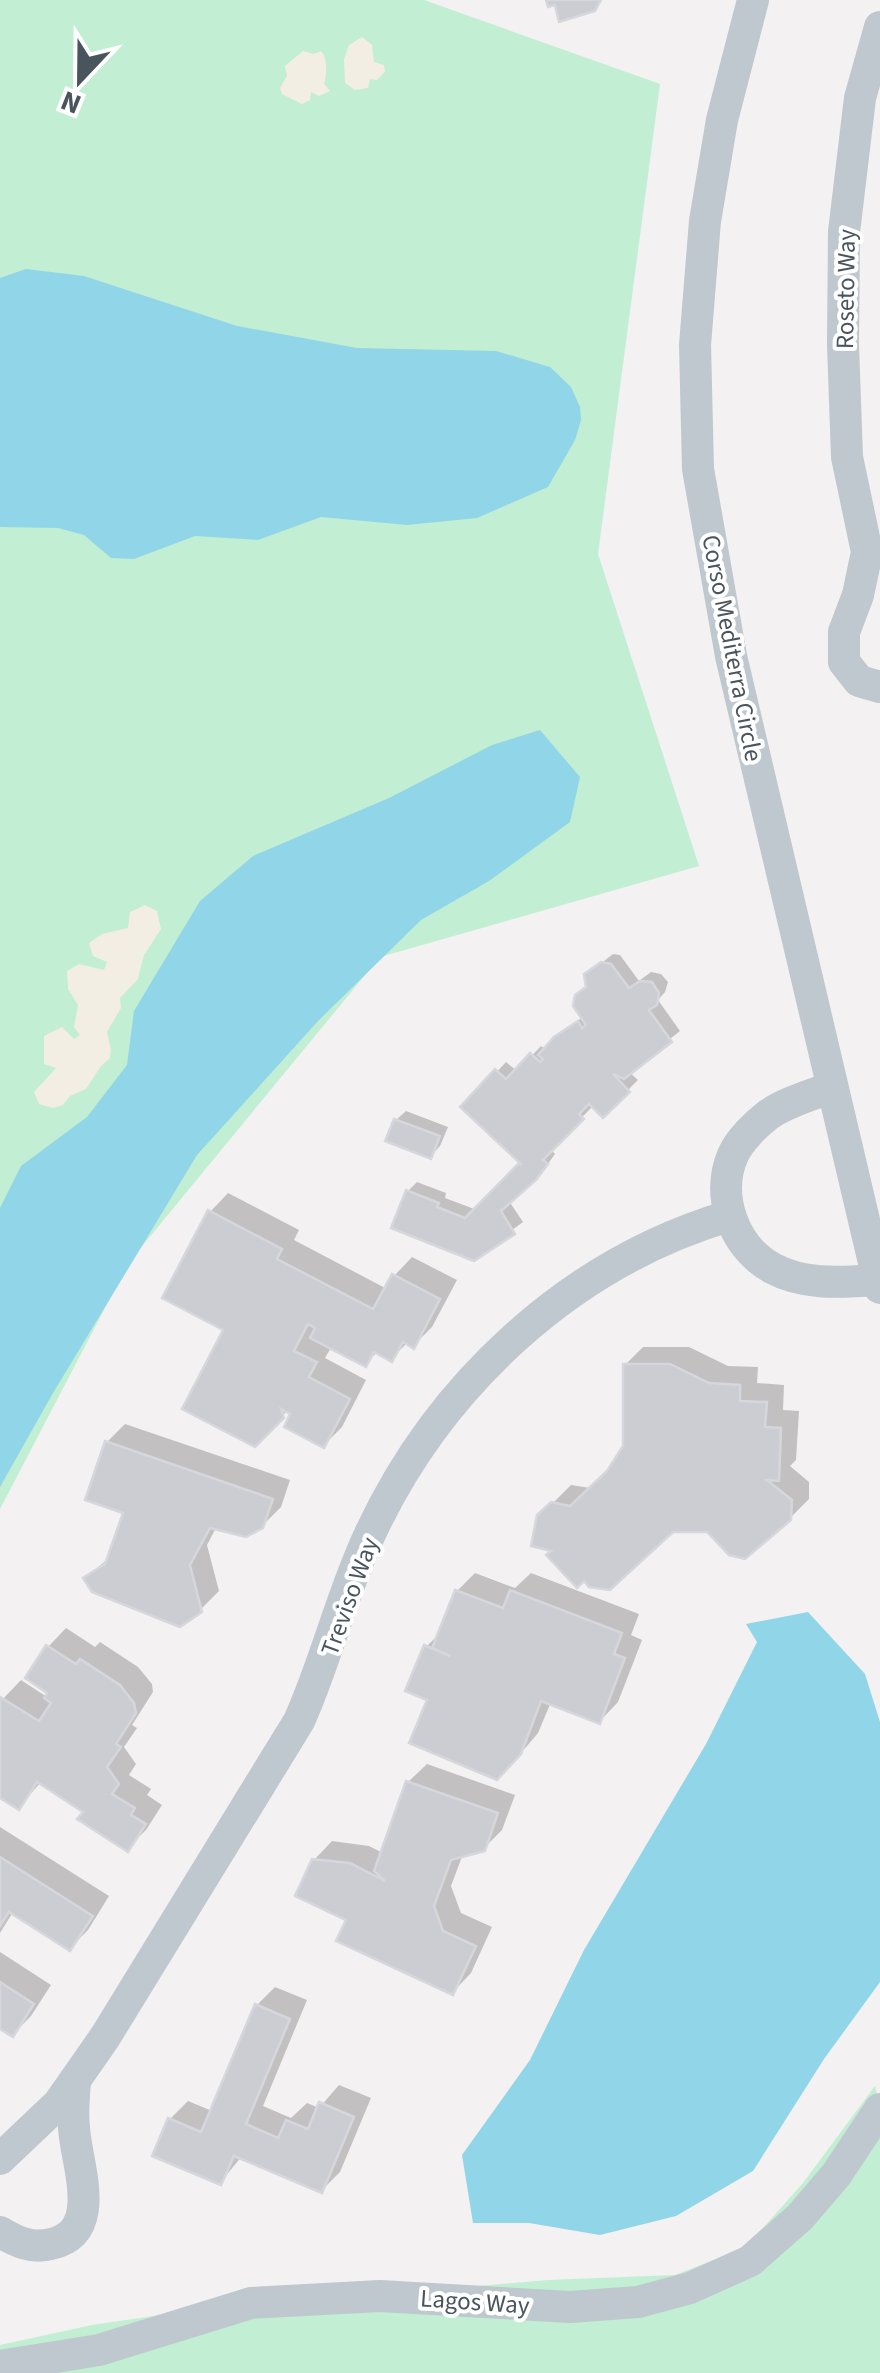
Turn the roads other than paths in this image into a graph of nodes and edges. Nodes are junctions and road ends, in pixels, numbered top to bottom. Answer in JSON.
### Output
{"nodes":[{"id":1,"x":754,"y":0,"type":"edge"},
{"id":2,"x":880,"y":27,"type":"edge"},
{"id":3,"x":874,"y":558,"type":"edge"},
{"id":4,"x":880,"y":687,"type":"edge"},
{"id":5,"x":832,"y":1087,"type":"junction"},
{"id":6,"x":729,"y":1216,"type":"junction"},
{"id":7,"x":879,"y":1284,"type":"edge"},
{"id":8,"x":74,"y":2081,"type":"junction"},
{"id":9,"x":880,"y":2109,"type":"edge"},
{"id":10,"x":0,"y":2159,"type":"edge"},
{"id":11,"x":0,"y":2232,"type":"edge"},
{"id":12,"x":0,"y":2366,"type":"edge"}],
"edges":[{"from":1,"to":5,"type":"street","name":"Corso Mediterra Circle"},
{"from":2,"to":3,"type":"street","name":"Roseto Way"},
{"from":3,"to":4,"type":"street","name":"Roseto Way"},
{"from":5,"to":6,"type":"street"},
{"from":5,"to":7,"type":"street","name":"Corso Mediterra Circle"},
{"from":6,"to":7,"type":"street"},
{"from":6,"to":8,"type":"street","name":"Treviso Way"},
{"from":8,"to":10,"type":"street","name":"Treviso Way"},
{"from":8,"to":11,"type":"street"},
{"from":9,"to":12,"type":"street","name":"Lagos Way"}]}
